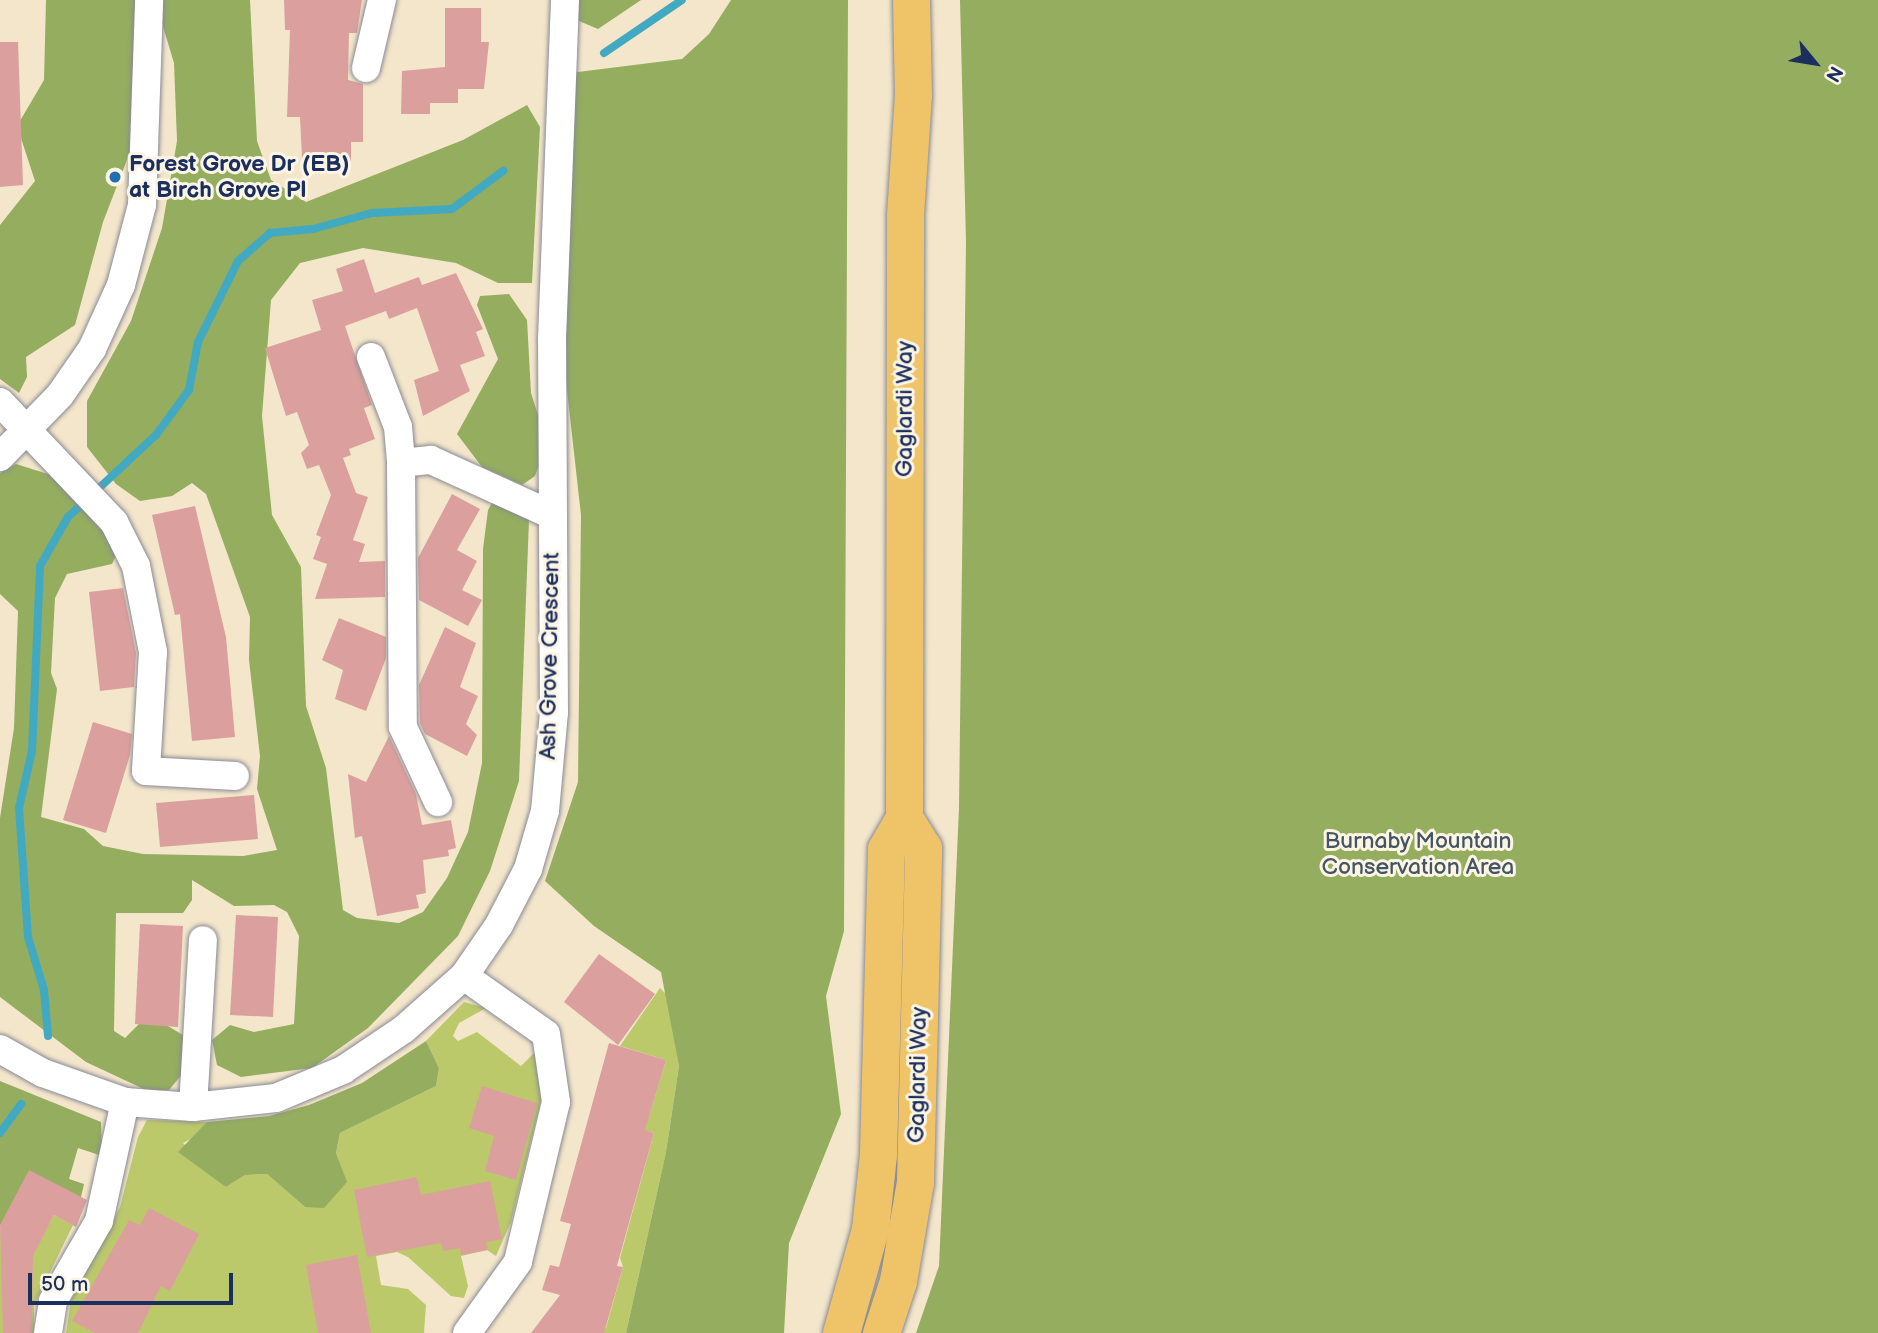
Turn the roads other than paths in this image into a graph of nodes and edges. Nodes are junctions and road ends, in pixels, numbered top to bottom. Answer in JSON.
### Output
{"nodes":[{"id":1,"x":149,"y":0,"type":"edge"},
{"id":2,"x":382,"y":0,"type":"edge"},
{"id":3,"x":565,"y":0,"type":"edge"},
{"id":4,"x":911,"y":0,"type":"edge"},
{"id":5,"x":366,"y":68,"type":"dead end"},
{"id":6,"x":371,"y":357,"type":"dead end"},
{"id":7,"x":0,"y":402,"type":"edge"},
{"id":8,"x":28,"y":432,"type":"junction"},
{"id":9,"x":0,"y":457,"type":"edge"},
{"id":10,"x":401,"y":463,"type":"junction"},
{"id":11,"x":552,"y":515,"type":"junction"},
{"id":12,"x":235,"y":776,"type":"dead end"},
{"id":13,"x":438,"y":802,"type":"dead end"},
{"id":14,"x":904,"y":818,"type":"junction"},
{"id":15,"x":203,"y":940,"type":"dead end"},
{"id":16,"x":464,"y":976,"type":"junction"},
{"id":17,"x":0,"y":1049,"type":"edge"},
{"id":18,"x":125,"y":1102,"type":"junction"},
{"id":19,"x":193,"y":1107,"type":"junction"},
{"id":20,"x":48,"y":1333,"type":"edge"},
{"id":21,"x":467,"y":1333,"type":"edge"},
{"id":22,"x":841,"y":1333,"type":"edge"},
{"id":23,"x":881,"y":1333,"type":"edge"}],
"edges":[{"from":1,"to":8,"type":"street"},
{"from":2,"to":5,"type":"street"},
{"from":3,"to":11,"type":"street","name":"Ash Grove Crescent"},
{"from":4,"to":14,"type":"main road","name":"Gaglardi Way"},
{"from":6,"to":10,"type":"street"},
{"from":7,"to":8,"type":"street"},
{"from":8,"to":9,"type":"street"},
{"from":8,"to":12,"type":"street"},
{"from":10,"to":11,"type":"street"},
{"from":10,"to":13,"type":"street"},
{"from":11,"to":16,"type":"street","name":"Ash Grove Crescent"},
{"from":14,"to":22,"type":"main road","name":"Gaglardi Way"},
{"from":14,"to":23,"type":"main road","name":"Gaglardi Way"},
{"from":15,"to":19,"type":"street"},
{"from":16,"to":19,"type":"street","name":"Ash Grove Crescent"},
{"from":16,"to":21,"type":"street"},
{"from":17,"to":18,"type":"street","name":"Ash Grove Crescent"},
{"from":18,"to":19,"type":"street","name":"Ash Grove Crescent"},
{"from":18,"to":20,"type":"street"}]}
